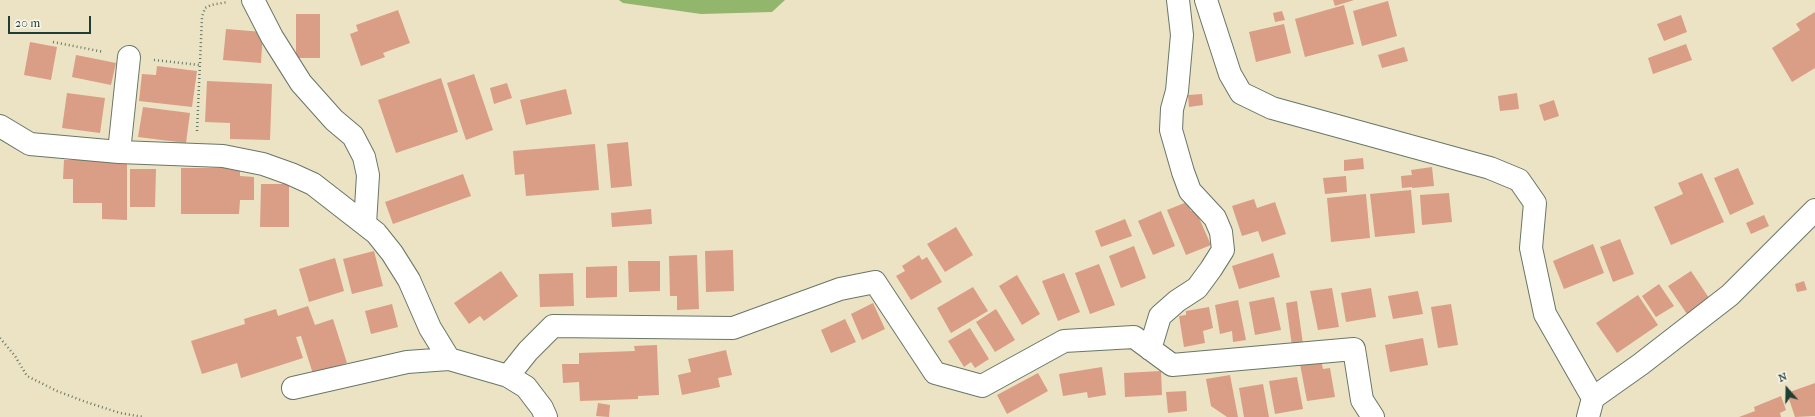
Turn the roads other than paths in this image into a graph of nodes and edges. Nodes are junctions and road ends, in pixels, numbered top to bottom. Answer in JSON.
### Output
{"nodes":[{"id":1,"x":253,"y":0,"type":"edge"},
{"id":2,"x":1178,"y":0,"type":"edge"},
{"id":3,"x":1206,"y":0,"type":"edge"},
{"id":4,"x":129,"y":57,"type":"dead end"},
{"id":5,"x":0,"y":126,"type":"edge"},
{"id":6,"x":119,"y":152,"type":"junction"},
{"id":7,"x":1815,"y":210,"type":"edge"},
{"id":8,"x":365,"y":224,"type":"junction"},
{"id":9,"x":1150,"y":349,"type":"junction"},
{"id":10,"x":449,"y":359,"type":"junction"},
{"id":11,"x":508,"y":376,"type":"junction"},
{"id":12,"x":293,"y":388,"type":"dead end"},
{"id":13,"x":1590,"y":408,"type":"edge"},
{"id":14,"x":546,"y":417,"type":"edge"},
{"id":15,"x":1372,"y":417,"type":"edge"}],
"edges":[{"from":1,"to":8,"type":"street"},
{"from":2,"to":9,"type":"street"},
{"from":3,"to":13,"type":"street"},
{"from":4,"to":6,"type":"street"},
{"from":5,"to":6,"type":"street"},
{"from":6,"to":8,"type":"street"},
{"from":7,"to":13,"type":"street"},
{"from":8,"to":10,"type":"street"},
{"from":9,"to":11,"type":"street"},
{"from":9,"to":15,"type":"street"},
{"from":10,"to":11,"type":"street"},
{"from":10,"to":12,"type":"street"},
{"from":11,"to":14,"type":"street"}]}
